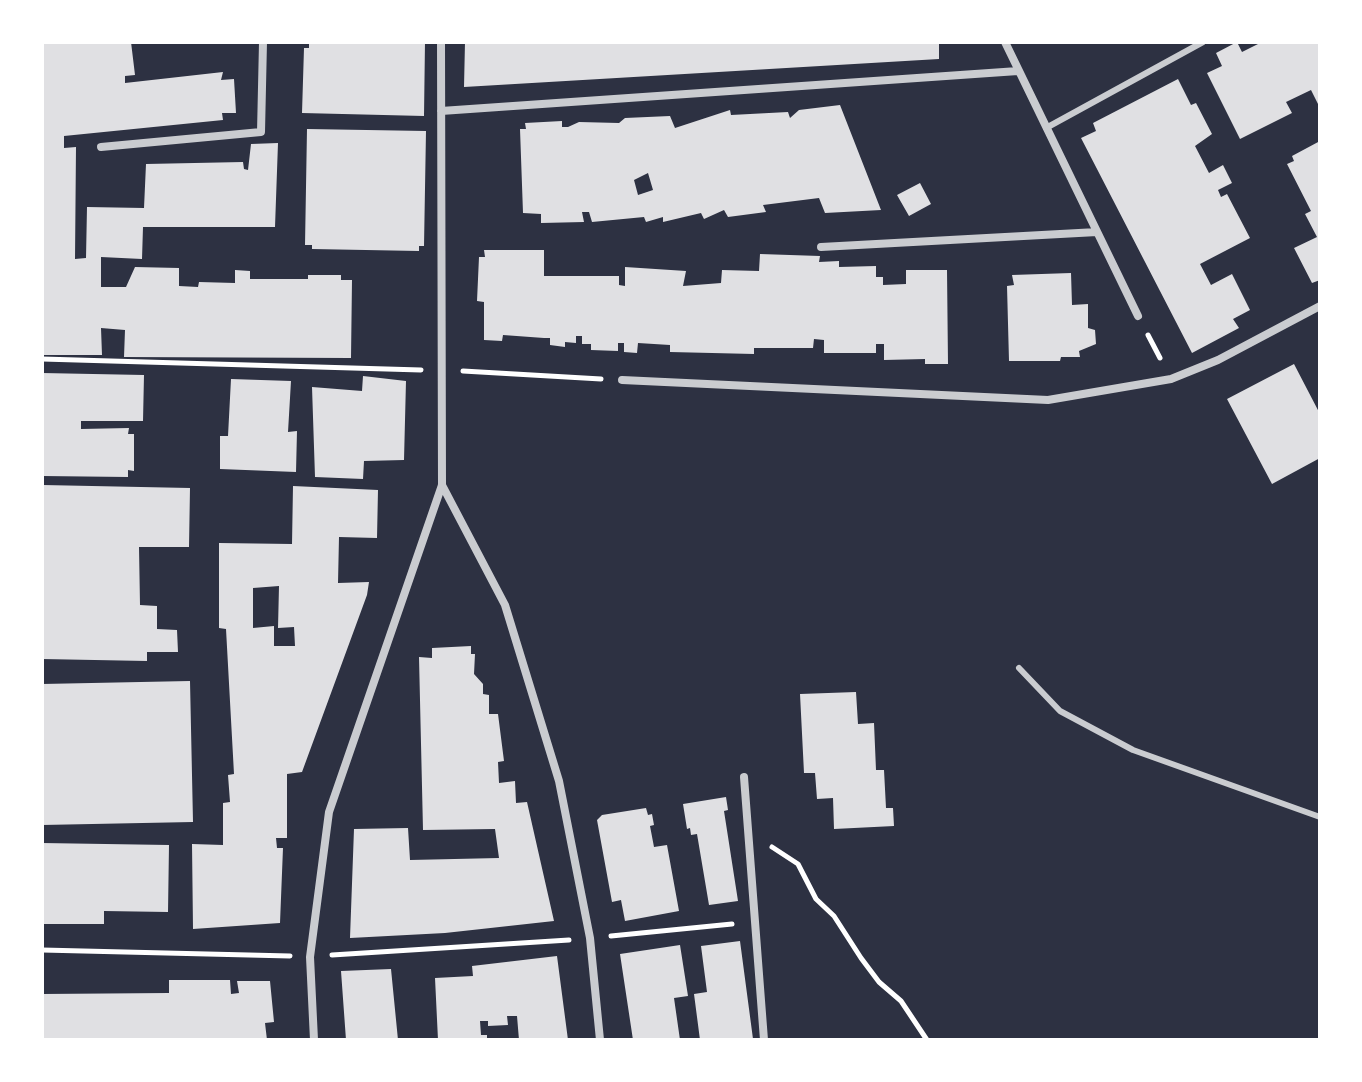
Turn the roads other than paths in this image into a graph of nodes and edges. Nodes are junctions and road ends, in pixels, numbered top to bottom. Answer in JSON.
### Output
{"nodes":[{"id":1,"x":263,"y":42,"type":"edge"},
{"id":2,"x":441,"y":42,"type":"edge"},
{"id":3,"x":1005,"y":42,"type":"edge"},
{"id":4,"x":1203,"y":42,"type":"edge"},
{"id":5,"x":1018,"y":71,"type":"junction"},
{"id":6,"x":441,"y":111,"type":"junction"},
{"id":7,"x":1046,"y":128,"type":"junction"},
{"id":8,"x":101,"y":147,"type":"dead end"},
{"id":9,"x":1097,"y":232,"type":"junction"},
{"id":10,"x":821,"y":247,"type":"dead end"},
{"id":11,"x":1320,"y":306,"type":"edge"},
{"id":12,"x":1138,"y":316,"type":"road end"},
{"id":13,"x":622,"y":380,"type":"road end"},
{"id":14,"x":442,"y":485,"type":"junction"},
{"id":15,"x":1019,"y":668,"type":"dead end"},
{"id":16,"x":744,"y":777,"type":"dead end"},
{"id":17,"x":1320,"y":817,"type":"edge"},
{"id":18,"x":314,"y":1040,"type":"edge"},
{"id":19,"x":600,"y":1040,"type":"edge"},
{"id":20,"x":764,"y":1040,"type":"edge"}],
"edges":[{"from":1,"to":8,"type":"street"},
{"from":2,"to":6,"type":"street"},
{"from":3,"to":5,"type":"street"},
{"from":4,"to":7,"type":"lane"},
{"from":5,"to":6,"type":"street"},
{"from":5,"to":7,"type":"street"},
{"from":6,"to":14,"type":"street"},
{"from":7,"to":9,"type":"street"},
{"from":9,"to":10,"type":"street"},
{"from":9,"to":12,"type":"street"},
{"from":11,"to":13,"type":"street"},
{"from":14,"to":18,"type":"street"},
{"from":14,"to":19,"type":"street"},
{"from":15,"to":17,"type":"lane"},
{"from":16,"to":20,"type":"street"}]}
